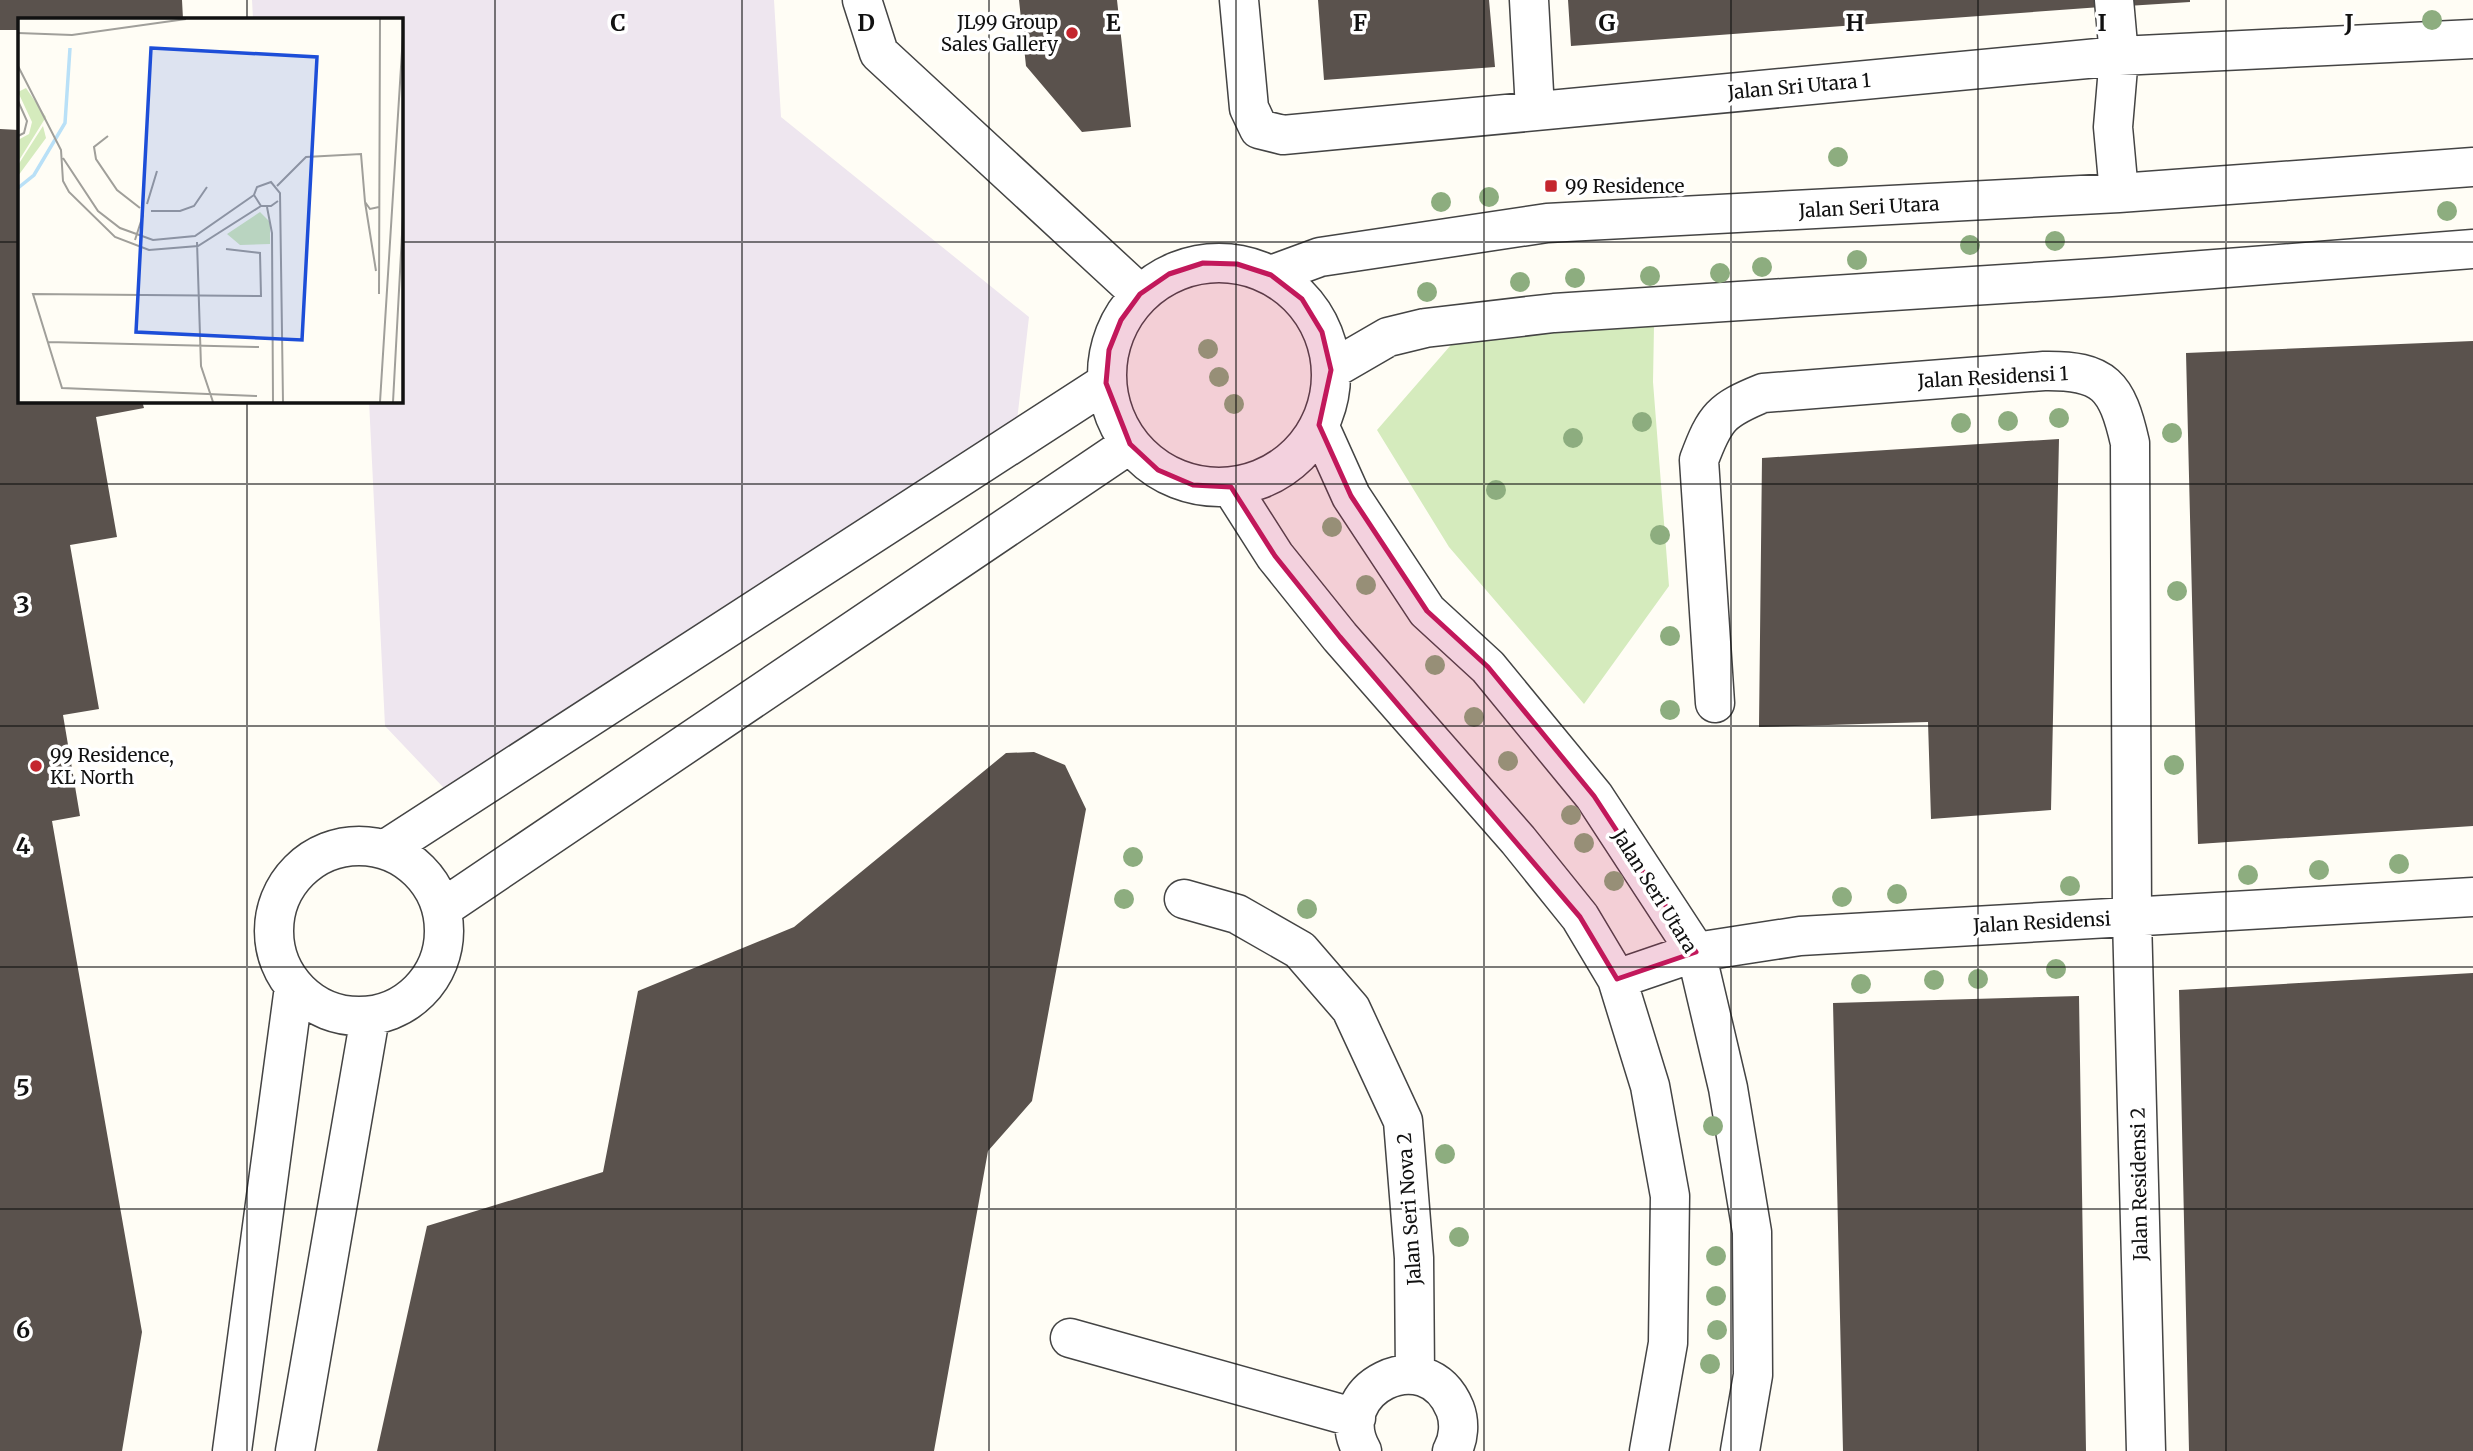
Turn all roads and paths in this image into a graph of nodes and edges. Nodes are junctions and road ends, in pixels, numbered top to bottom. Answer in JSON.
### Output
{"nodes":[{"id":1,"x":862,"y":0,"type":"edge"},
{"id":2,"x":1239,"y":0,"type":"edge"},
{"id":3,"x":1529,"y":0,"type":"edge"},
{"id":4,"x":2114,"y":0,"type":"edge"},
{"id":5,"x":2473,"y":39,"type":"edge"},
{"id":6,"x":2119,"y":56,"type":"junction"},
{"id":7,"x":1535,"y":110,"type":"junction"},
{"id":8,"x":2473,"y":167,"type":"edge"},
{"id":9,"x":2119,"y":193,"type":"junction"},
{"id":10,"x":2473,"y":249,"type":"edge"},
{"id":11,"x":1271,"y":275,"type":"junction"},
{"id":12,"x":1140,"y":294,"type":"junction"},
{"id":13,"x":1331,"y":370,"type":"junction"},
{"id":14,"x":1106,"y":383,"type":"junction"},
{"id":15,"x":1320,"y":425,"type":"junction"},
{"id":16,"x":1130,"y":444,"type":"junction"},
{"id":17,"x":1231,"y":487,"type":"junction"},
{"id":18,"x":1715,"y":703,"type":"dead end"},
{"id":19,"x":386,"y":849,"type":"junction"},
{"id":20,"x":2473,"y":897,"type":"edge"},
{"id":21,"x":1184,"y":899,"type":"dead end"},
{"id":22,"x":443,"y":908,"type":"junction"},
{"id":23,"x":2133,"y":918,"type":"junction"},
{"id":24,"x":1696,"y":952,"type":"junction"},
{"id":25,"x":1617,"y":979,"type":"junction"},
{"id":26,"x":294,"y":987,"type":"junction"},
{"id":27,"x":370,"y":1017,"type":"junction"},
{"id":28,"x":1070,"y":1338,"type":"dead end"},
{"id":29,"x":1415,"y":1375,"type":"junction"},
{"id":30,"x":1359,"y":1434,"type":"edge"},
{"id":31,"x":1462,"y":1449,"type":"edge"},
{"id":32,"x":232,"y":1451,"type":"edge"},
{"id":33,"x":295,"y":1451,"type":"edge"},
{"id":34,"x":1649,"y":1451,"type":"edge"},
{"id":35,"x":1740,"y":1451,"type":"edge"},
{"id":36,"x":2146,"y":1451,"type":"edge"}],
"edges":[{"from":1,"to":12,"type":"street"},
{"from":2,"to":7,"type":"street","name":"Jalan Sri Utara 1"},
{"from":3,"to":7,"type":"street"},
{"from":4,"to":6,"type":"street"},
{"from":5,"to":6,"type":"street","name":"Jalan Sri Utara 1"},
{"from":6,"to":7,"type":"street","name":"Jalan Sri Utara 1"},
{"from":6,"to":9,"type":"street"},
{"from":8,"to":9,"type":"street","name":"Jalan Seri Utara"},
{"from":9,"to":11,"type":"street","name":"Jalan Seri Utara"},
{"from":10,"to":13,"type":"street"},
{"from":11,"to":12,"type":"street"},
{"from":11,"to":13,"type":"street"},
{"from":12,"to":14,"type":"street"},
{"from":13,"to":15,"type":"street"},
{"from":14,"to":16,"type":"street"},
{"from":14,"to":19,"type":"street"},
{"from":15,"to":17,"type":"street"},
{"from":15,"to":24,"type":"street","name":"Jalan Seri Utara"},
{"from":16,"to":17,"type":"street"},
{"from":16,"to":22,"type":"street"},
{"from":17,"to":25,"type":"street"},
{"from":18,"to":23,"type":"street","name":"Jalan Residensi 1"},
{"from":19,"to":22,"type":"street"},
{"from":19,"to":26,"type":"street"},
{"from":20,"to":23,"type":"street","name":"Jalan Residensi"},
{"from":21,"to":29,"type":"street","name":"Jalan Seri Nova 2"},
{"from":22,"to":27,"type":"street"},
{"from":23,"to":24,"type":"street","name":"Jalan Residensi"},
{"from":23,"to":36,"type":"street","name":"Jalan Residensi 2"},
{"from":24,"to":25,"type":"street","name":"Jalan Residensi"},
{"from":24,"to":35,"type":"street","name":"Jalan Seri Utara"},
{"from":25,"to":34,"type":"street"},
{"from":26,"to":27,"type":"street"},
{"from":26,"to":32,"type":"street"},
{"from":27,"to":33,"type":"street"},
{"from":28,"to":30,"type":"street"},
{"from":29,"to":30,"type":"street"},
{"from":29,"to":31,"type":"street"}]}
